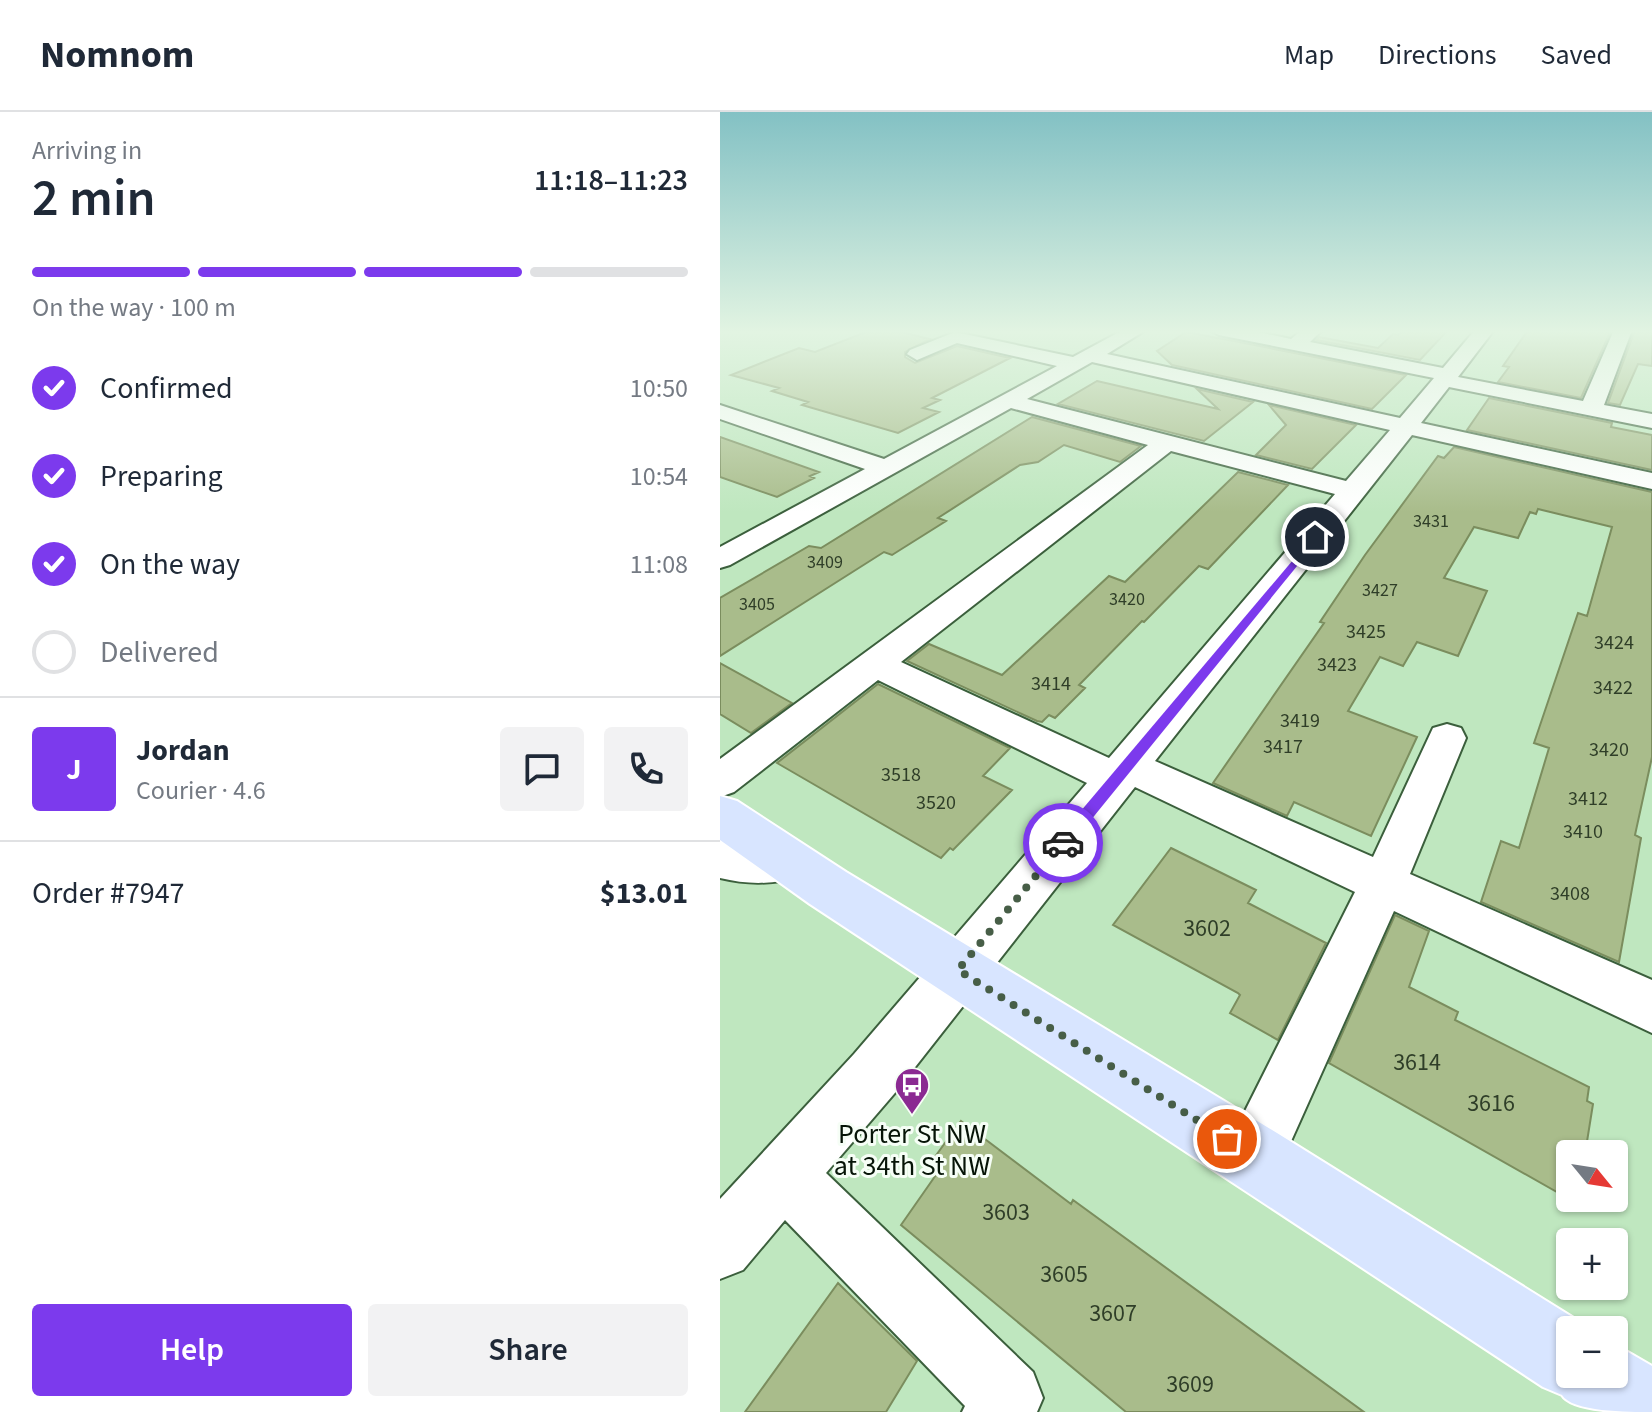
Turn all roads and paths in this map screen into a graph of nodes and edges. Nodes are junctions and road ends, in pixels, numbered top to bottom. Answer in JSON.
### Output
{"nodes":[{"id":1,"x":1028,"y":391,"type":"edge"},
{"id":2,"x":1234,"y":391,"type":"edge"},
{"id":3,"x":1436,"y":391,"type":"edge"},
{"id":4,"x":1505,"y":391,"type":"edge"},
{"id":5,"x":1598,"y":391,"type":"edge"},
{"id":6,"x":1009,"y":401,"type":"junction"},
{"id":7,"x":1591,"y":409,"type":"junction"},
{"id":8,"x":720,"y":412,"type":"edge"},
{"id":9,"x":1652,"y":421,"type":"edge"},
{"id":10,"x":1407,"y":426,"type":"junction"},
{"id":11,"x":1167,"y":442,"type":"junction"},
{"id":12,"x":887,"y":468,"type":"junction"},
{"id":13,"x":1652,"y":481,"type":"edge"},
{"id":14,"x":1353,"y":491,"type":"junction"},
{"id":15,"x":720,"y":527,"type":"edge"},
{"id":16,"x":754,"y":541,"type":"junction"},
{"id":17,"x":720,"y":559,"type":"edge"},
{"id":18,"x":875,"y":664,"type":"junction"},
{"id":19,"x":1447,"y":738,"type":"dead end"},
{"id":20,"x":1122,"y":772,"type":"junction"},
{"id":21,"x":720,"y":781,"type":"edge"},
{"id":22,"x":720,"y":815,"type":"edge"},
{"id":23,"x":720,"y":859,"type":"edge"},
{"id":24,"x":788,"y":861,"type":"junction"},
{"id":25,"x":1383,"y":882,"type":"junction"},
{"id":26,"x":958,"y":970,"type":"junction"},
{"id":27,"x":1652,"y":1007,"type":"edge"},
{"id":28,"x":1254,"y":1156,"type":"junction"},
{"id":29,"x":785,"y":1176,"type":"junction"},
{"id":30,"x":720,"y":1247,"type":"edge"},
{"id":31,"x":1556,"y":1351,"type":"edge"},
{"id":32,"x":1614,"y":1388,"type":"edge"},
{"id":33,"x":999,"y":1412,"type":"edge"},
{"id":34,"x":1651,"y":1412,"type":"edge"}],
"edges":[{"from":1,"to":6,"type":"street"},
{"from":2,"to":10,"type":"street"},
{"from":3,"to":10,"type":"street"},
{"from":4,"to":7,"type":"street"},
{"from":5,"to":7,"type":"street"},
{"from":6,"to":11,"type":"street"},
{"from":6,"to":12,"type":"street"},
{"from":7,"to":9,"type":"street"},
{"from":8,"to":12,"type":"street"},
{"from":10,"to":13,"type":"street"},
{"from":10,"to":14,"type":"street"},
{"from":11,"to":14,"type":"street"},
{"from":11,"to":18,"type":"street"},
{"from":12,"to":16,"type":"street"},
{"from":14,"to":20,"type":"street"},
{"from":15,"to":16,"type":"street"},
{"from":16,"to":17,"type":"street"},
{"from":18,"to":20,"type":"street"},
{"from":18,"to":21,"type":"street"},
{"from":19,"to":25,"type":"street"},
{"from":20,"to":25,"type":"street"},
{"from":20,"to":26,"type":"street"},
{"from":22,"to":24,"type":"main road"},
{"from":23,"to":24,"type":"street"},
{"from":24,"to":26,"type":"main road"},
{"from":25,"to":27,"type":"street"},
{"from":25,"to":28,"type":"street"},
{"from":26,"to":28,"type":"main road"},
{"from":26,"to":29,"type":"street"},
{"from":28,"to":31,"type":"main road"},
{"from":29,"to":30,"type":"street"},
{"from":29,"to":33,"type":"street"},
{"from":32,"to":34,"type":"main road"}]}
